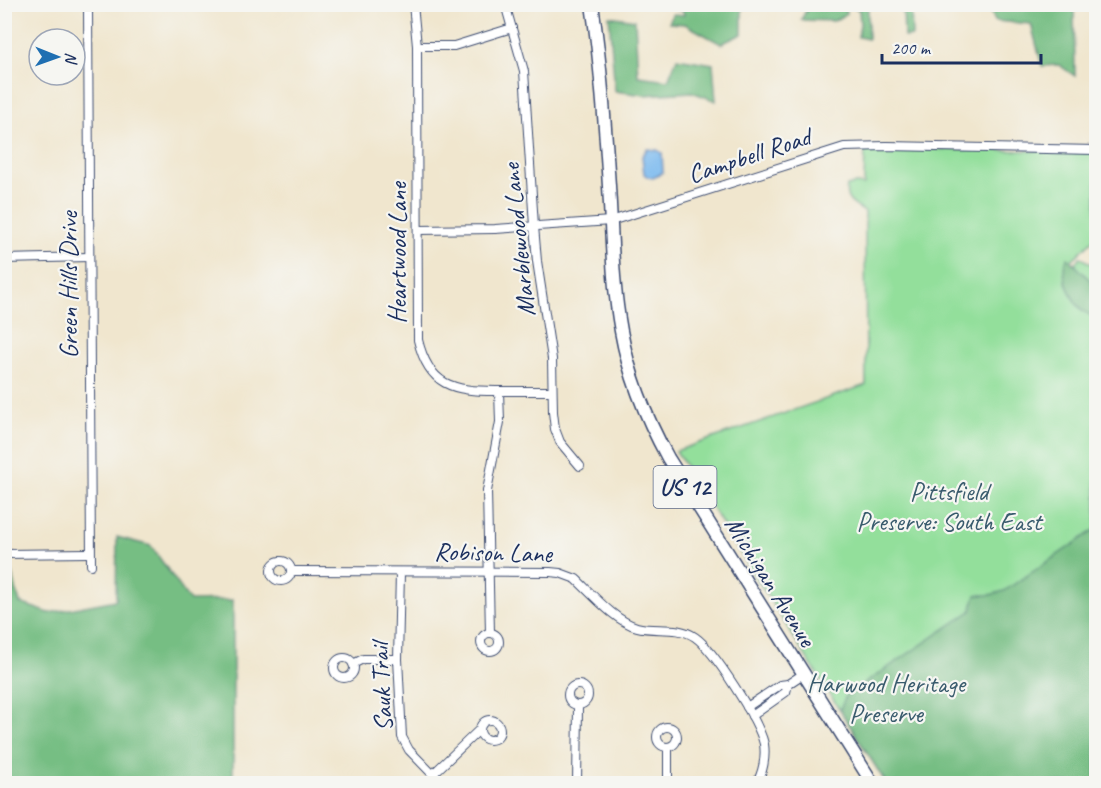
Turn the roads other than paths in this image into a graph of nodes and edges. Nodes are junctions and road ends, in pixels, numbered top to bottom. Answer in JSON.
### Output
{"nodes":[{"id":1,"x":88,"y":4,"type":"edge"},
{"id":2,"x":413,"y":4,"type":"edge"},
{"id":3,"x":505,"y":4,"type":"edge"},
{"id":4,"x":592,"y":4,"type":"edge"},
{"id":5,"x":512,"y":28,"type":"junction"},
{"id":6,"x":417,"y":46,"type":"junction"},
{"id":7,"x":1096,"y":150,"type":"edge"},
{"id":8,"x":611,"y":221,"type":"junction"},
{"id":9,"x":534,"y":226,"type":"junction"},
{"id":10,"x":417,"y":230,"type":"junction"},
{"id":11,"x":89,"y":257,"type":"junction"},
{"id":12,"x":4,"y":258,"type":"edge"},
{"id":13,"x":500,"y":391,"type":"junction"},
{"id":14,"x":552,"y":391,"type":"junction"},
{"id":15,"x":580,"y":466,"type":"dead end"},
{"id":16,"x":90,"y":553,"type":"junction"},
{"id":17,"x":4,"y":554,"type":"edge"},
{"id":18,"x":91,"y":565,"type":"dead end"},
{"id":19,"x":291,"y":571,"type":"dead end"},
{"id":20,"x":487,"y":572,"type":"junction"},
{"id":21,"x":400,"y":573,"type":"junction"},
{"id":22,"x":490,"y":633,"type":"dead end"},
{"id":23,"x":398,"y":658,"type":"junction"},
{"id":24,"x":353,"y":664,"type":"dead end"},
{"id":25,"x":803,"y":675,"type":"junction"},
{"id":26,"x":788,"y":684,"type":"junction"},
{"id":27,"x":578,"y":706,"type":"dead end"},
{"id":28,"x":747,"y":707,"type":"junction"},
{"id":29,"x":752,"y":716,"type":"junction"},
{"id":30,"x":479,"y":730,"type":"dead end"},
{"id":31,"x":668,"y":748,"type":"dead end"},
{"id":32,"x":433,"y":774,"type":"junction"},
{"id":33,"x":760,"y":782,"type":"edge"},
{"id":34,"x":442,"y":783,"type":"edge"},
{"id":35,"x":577,"y":783,"type":"edge"},
{"id":36,"x":668,"y":783,"type":"edge"},
{"id":37,"x":873,"y":783,"type":"edge"}],
"edges":[{"from":1,"to":11,"type":"street","name":"Green Hills Drive"},
{"from":2,"to":6,"type":"street","name":"Heartwood Lane"},
{"from":3,"to":5,"type":"street","name":"Marblewood Lane"},
{"from":4,"to":8,"type":"highway","number":"US 12"},
{"from":5,"to":6,"type":"street"},
{"from":5,"to":9,"type":"street","name":"Marblewood Lane"},
{"from":6,"to":10,"type":"street","name":"Heartwood Lane"},
{"from":7,"to":8,"type":"street","name":"Campbell Road"},
{"from":8,"to":9,"type":"street","name":"Campbell Road"},
{"from":8,"to":25,"type":"highway","name":"Michigan Avenue","number":"US 12"},
{"from":9,"to":10,"type":"street","name":"Campbell Road"},
{"from":9,"to":14,"type":"street","name":"Marblewood Lane"},
{"from":10,"to":13,"type":"street","name":"Heartwood Lane"},
{"from":11,"to":12,"type":"street"},
{"from":11,"to":16,"type":"street","name":"Green Hills Drive"},
{"from":13,"to":14,"type":"street","name":"Heartwood Lane"},
{"from":13,"to":20,"type":"street"},
{"from":14,"to":15,"type":"street","name":"Marblewood Lane"},
{"from":16,"to":17,"type":"street"},
{"from":16,"to":18,"type":"street","name":"Green Hills Drive"},
{"from":19,"to":21,"type":"street","name":"Robison Lane"},
{"from":20,"to":21,"type":"street","name":"Robison Lane"},
{"from":20,"to":22,"type":"street"},
{"from":20,"to":28,"type":"street","name":"Robison Lane"},
{"from":21,"to":23,"type":"street","name":"Sauk Trail"},
{"from":23,"to":24,"type":"street"},
{"from":23,"to":32,"type":"street","name":"Sauk Trail"},
{"from":25,"to":26,"type":"street"},
{"from":25,"to":37,"type":"highway","name":"Michigan Avenue","number":"US 12"},
{"from":26,"to":28,"type":"street"},
{"from":26,"to":29,"type":"street"},
{"from":27,"to":35,"type":"street"},
{"from":28,"to":29,"type":"street"},
{"from":29,"to":33,"type":"street"},
{"from":30,"to":32,"type":"street"},
{"from":31,"to":36,"type":"street"},
{"from":32,"to":34,"type":"street","name":"Sauk Trail"}]}
